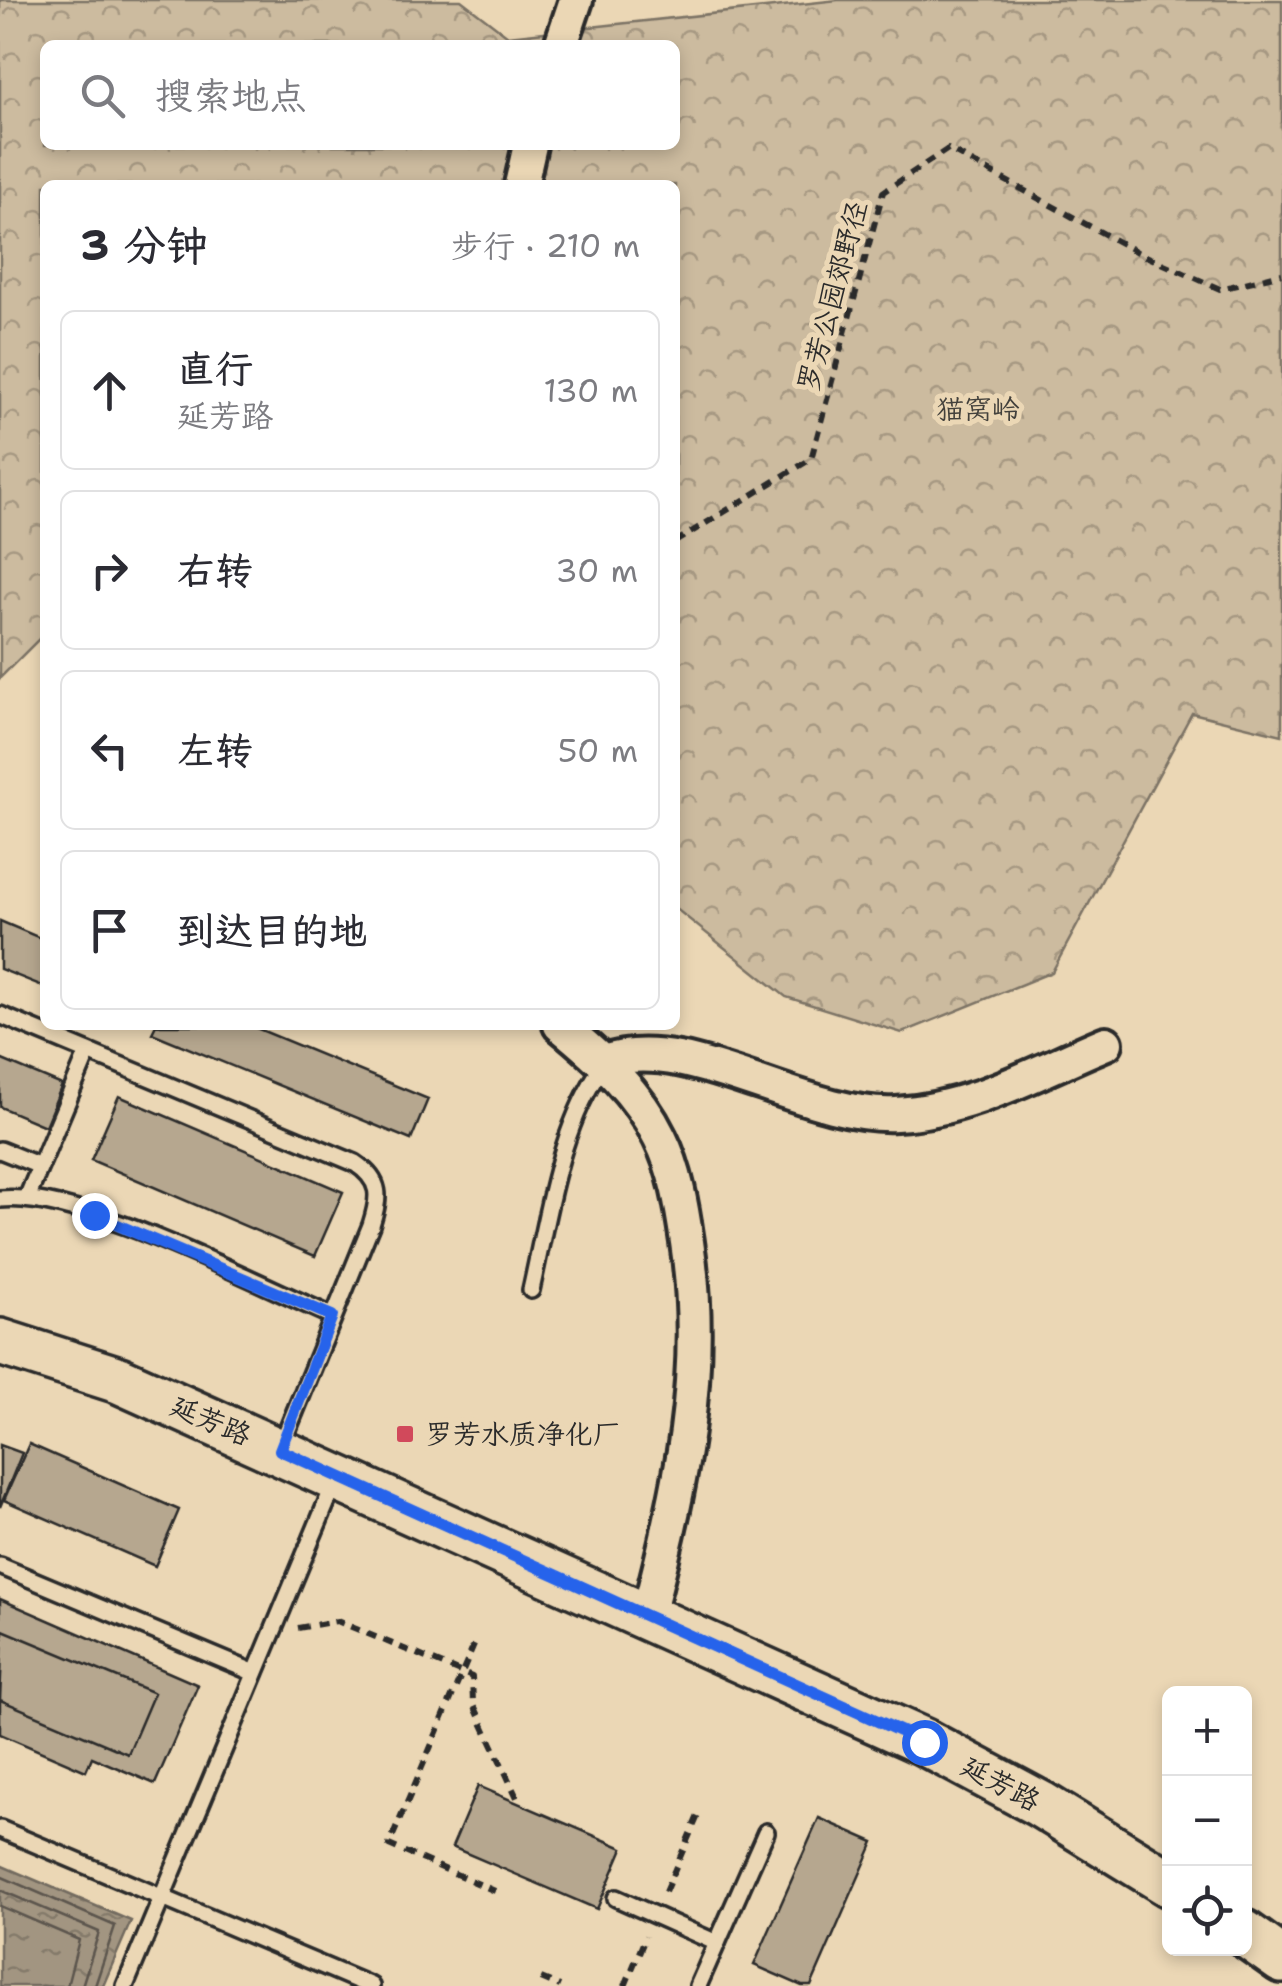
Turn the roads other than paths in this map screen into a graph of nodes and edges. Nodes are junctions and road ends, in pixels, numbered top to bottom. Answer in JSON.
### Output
{"nodes":[{"id":1,"x":576,"y":0,"type":"edge"},
{"id":2,"x":564,"y":40,"type":"edge"},
{"id":3,"x":529,"y":150,"type":"edge"},
{"id":4,"x":521,"y":180,"type":"edge"},
{"id":5,"x":0,"y":1015,"type":"edge"},
{"id":6,"x":566,"y":1030,"type":"edge"},
{"id":7,"x":1106,"y":1043,"type":"dead end"},
{"id":8,"x":88,"y":1052,"type":"junction"},
{"id":9,"x":605,"y":1062,"type":"junction"},
{"id":10,"x":0,"y":1150,"type":"edge"},
{"id":11,"x":40,"y":1166,"type":"junction"},
{"id":12,"x":27,"y":1198,"type":"junction"},
{"id":13,"x":0,"y":1199,"type":"edge"},
{"id":14,"x":531,"y":1290,"type":"dead end"},
{"id":15,"x":332,"y":1316,"type":"junction"},
{"id":16,"x":0,"y":1342,"type":"edge"},
{"id":17,"x":280,"y":1450,"type":"junction"},
{"id":18,"x":338,"y":1476,"type":"junction"},
{"id":19,"x":0,"y":1566,"type":"edge"},
{"id":20,"x":647,"y":1618,"type":"junction"},
{"id":21,"x":254,"y":1672,"type":"junction"},
{"id":22,"x":0,"y":1829,"type":"edge"},
{"id":23,"x":766,"y":1832,"type":"dead end"},
{"id":24,"x":1162,"y":1879,"type":"edge"},
{"id":25,"x":161,"y":1896,"type":"junction"},
{"id":26,"x":616,"y":1898,"type":"dead end"},
{"id":27,"x":1252,"y":1938,"type":"edge"},
{"id":28,"x":717,"y":1943,"type":"junction"},
{"id":29,"x":1282,"y":1960,"type":"edge"},
{"id":30,"x":124,"y":1986,"type":"edge"},
{"id":31,"x":371,"y":1986,"type":"edge"},
{"id":32,"x":698,"y":1986,"type":"edge"}],
"edges":[{"from":1,"to":2,"type":"street"},
{"from":3,"to":4,"type":"street"},
{"from":5,"to":8,"type":"lane"},
{"from":6,"to":9,"type":"street"},
{"from":7,"to":9,"type":"street"},
{"from":8,"to":11,"type":"lane"},
{"from":8,"to":15,"type":"lane"},
{"from":9,"to":14,"type":"lane"},
{"from":9,"to":20,"type":"street"},
{"from":10,"to":11,"type":"lane"},
{"from":11,"to":12,"type":"lane"},
{"from":12,"to":13,"type":"lane"},
{"from":12,"to":15,"type":"lane"},
{"from":15,"to":17,"type":"lane"},
{"from":16,"to":17,"type":"main road","name":"延芳路"},
{"from":17,"to":18,"type":"main road","name":"延芳路"},
{"from":18,"to":20,"type":"main road","name":"延芳路"},
{"from":18,"to":21,"type":"lane"},
{"from":19,"to":21,"type":"lane"},
{"from":20,"to":24,"type":"main road","name":"延芳路"},
{"from":21,"to":25,"type":"lane"},
{"from":22,"to":25,"type":"lane"},
{"from":23,"to":28,"type":"lane"},
{"from":25,"to":30,"type":"lane"},
{"from":25,"to":31,"type":"lane"},
{"from":26,"to":28,"type":"lane"},
{"from":27,"to":29,"type":"main road"},
{"from":28,"to":32,"type":"lane"}]}
